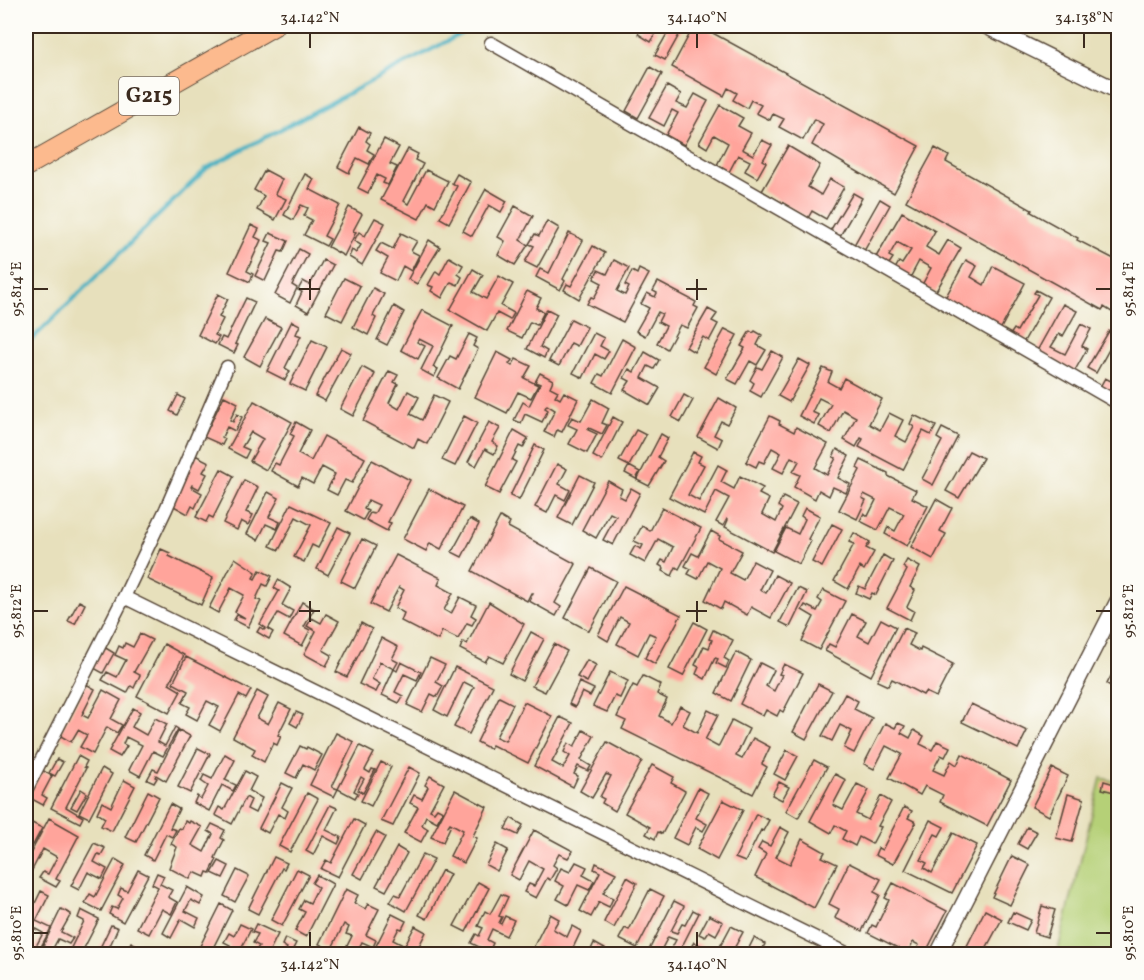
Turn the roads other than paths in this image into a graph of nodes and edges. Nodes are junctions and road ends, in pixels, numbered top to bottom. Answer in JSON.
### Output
{"nodes":[{"id":1,"x":273,"y":26,"type":"edge"},
{"id":2,"x":986,"y":26,"type":"edge"},
{"id":3,"x":491,"y":42,"type":"dead end"},
{"id":4,"x":1119,"y":92,"type":"edge"},
{"id":5,"x":26,"y":166,"type":"edge"},
{"id":6,"x":227,"y":367,"type":"dead end"},
{"id":7,"x":1119,"y":403,"type":"edge"},
{"id":8,"x":124,"y":597,"type":"junction"},
{"id":9,"x":1119,"y":601,"type":"edge"},
{"id":10,"x":26,"y":790,"type":"edge"},
{"id":11,"x":848,"y":954,"type":"edge"},
{"id":12,"x":938,"y":954,"type":"edge"}],
"edges":[{"from":1,"to":5,"type":"highway","number":"G215"},
{"from":2,"to":4,"type":"street"},
{"from":3,"to":7,"type":"street"},
{"from":6,"to":8,"type":"street"},
{"from":8,"to":10,"type":"street"},
{"from":8,"to":11,"type":"street"},
{"from":9,"to":12,"type":"street"}]}
